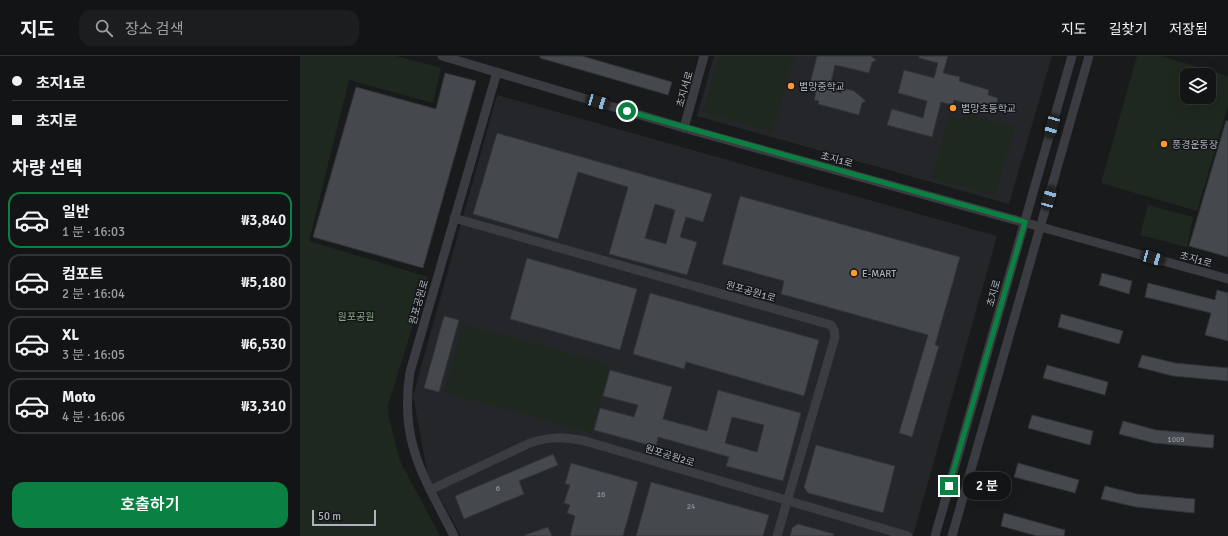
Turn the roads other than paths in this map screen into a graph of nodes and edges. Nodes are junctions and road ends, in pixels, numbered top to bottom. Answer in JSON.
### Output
{"nodes":[{"id":1,"x":442,"y":56,"type":"edge"},
{"id":2,"x":704,"y":56,"type":"edge"},
{"id":3,"x":1072,"y":56,"type":"edge"},
{"id":4,"x":1090,"y":56,"type":"edge"},
{"id":5,"x":497,"y":72,"type":"junction"},
{"id":6,"x":684,"y":128,"type":"junction"},
{"id":7,"x":454,"y":218,"type":"junction"},
{"id":8,"x":1025,"y":222,"type":"junction"},
{"id":9,"x":1041,"y":226,"type":"junction"},
{"id":10,"x":1228,"y":279,"type":"edge"},
{"id":11,"x":430,"y":490,"type":"junction"},
{"id":12,"x":787,"y":501,"type":"junction"},
{"id":13,"x":454,"y":536,"type":"edge"},
{"id":14,"x":777,"y":536,"type":"edge"},
{"id":15,"x":908,"y":536,"type":"edge"},
{"id":16,"x":935,"y":536,"type":"edge"},
{"id":17,"x":952,"y":536,"type":"edge"}],
"edges":[{"from":1,"to":5,"type":"street","name":"초지1로"},
{"from":2,"to":6,"type":"street","name":"초지서로"},
{"from":3,"to":8,"type":"street","name":"초지로"},
{"from":4,"to":9,"type":"street"},
{"from":5,"to":6,"type":"street","name":"초지1로"},
{"from":5,"to":7,"type":"street","name":"원포공원로"},
{"from":6,"to":8,"type":"street","name":"초지1로"},
{"from":7,"to":11,"type":"street","name":"원포공원로"},
{"from":7,"to":12,"type":"street","name":"원포공원1로"},
{"from":8,"to":9,"type":"street","name":"초지1로"},
{"from":8,"to":16,"type":"street","name":"초지로"},
{"from":9,"to":10,"type":"street","name":"초지1로"},
{"from":9,"to":17,"type":"street"},
{"from":11,"to":12,"type":"street","name":"원포공원2로"},
{"from":11,"to":13,"type":"street","name":"원포공원로"},
{"from":12,"to":14,"type":"street","name":"원포공원1로"},
{"from":12,"to":15,"type":"street","name":"원포공원2로"}]}
